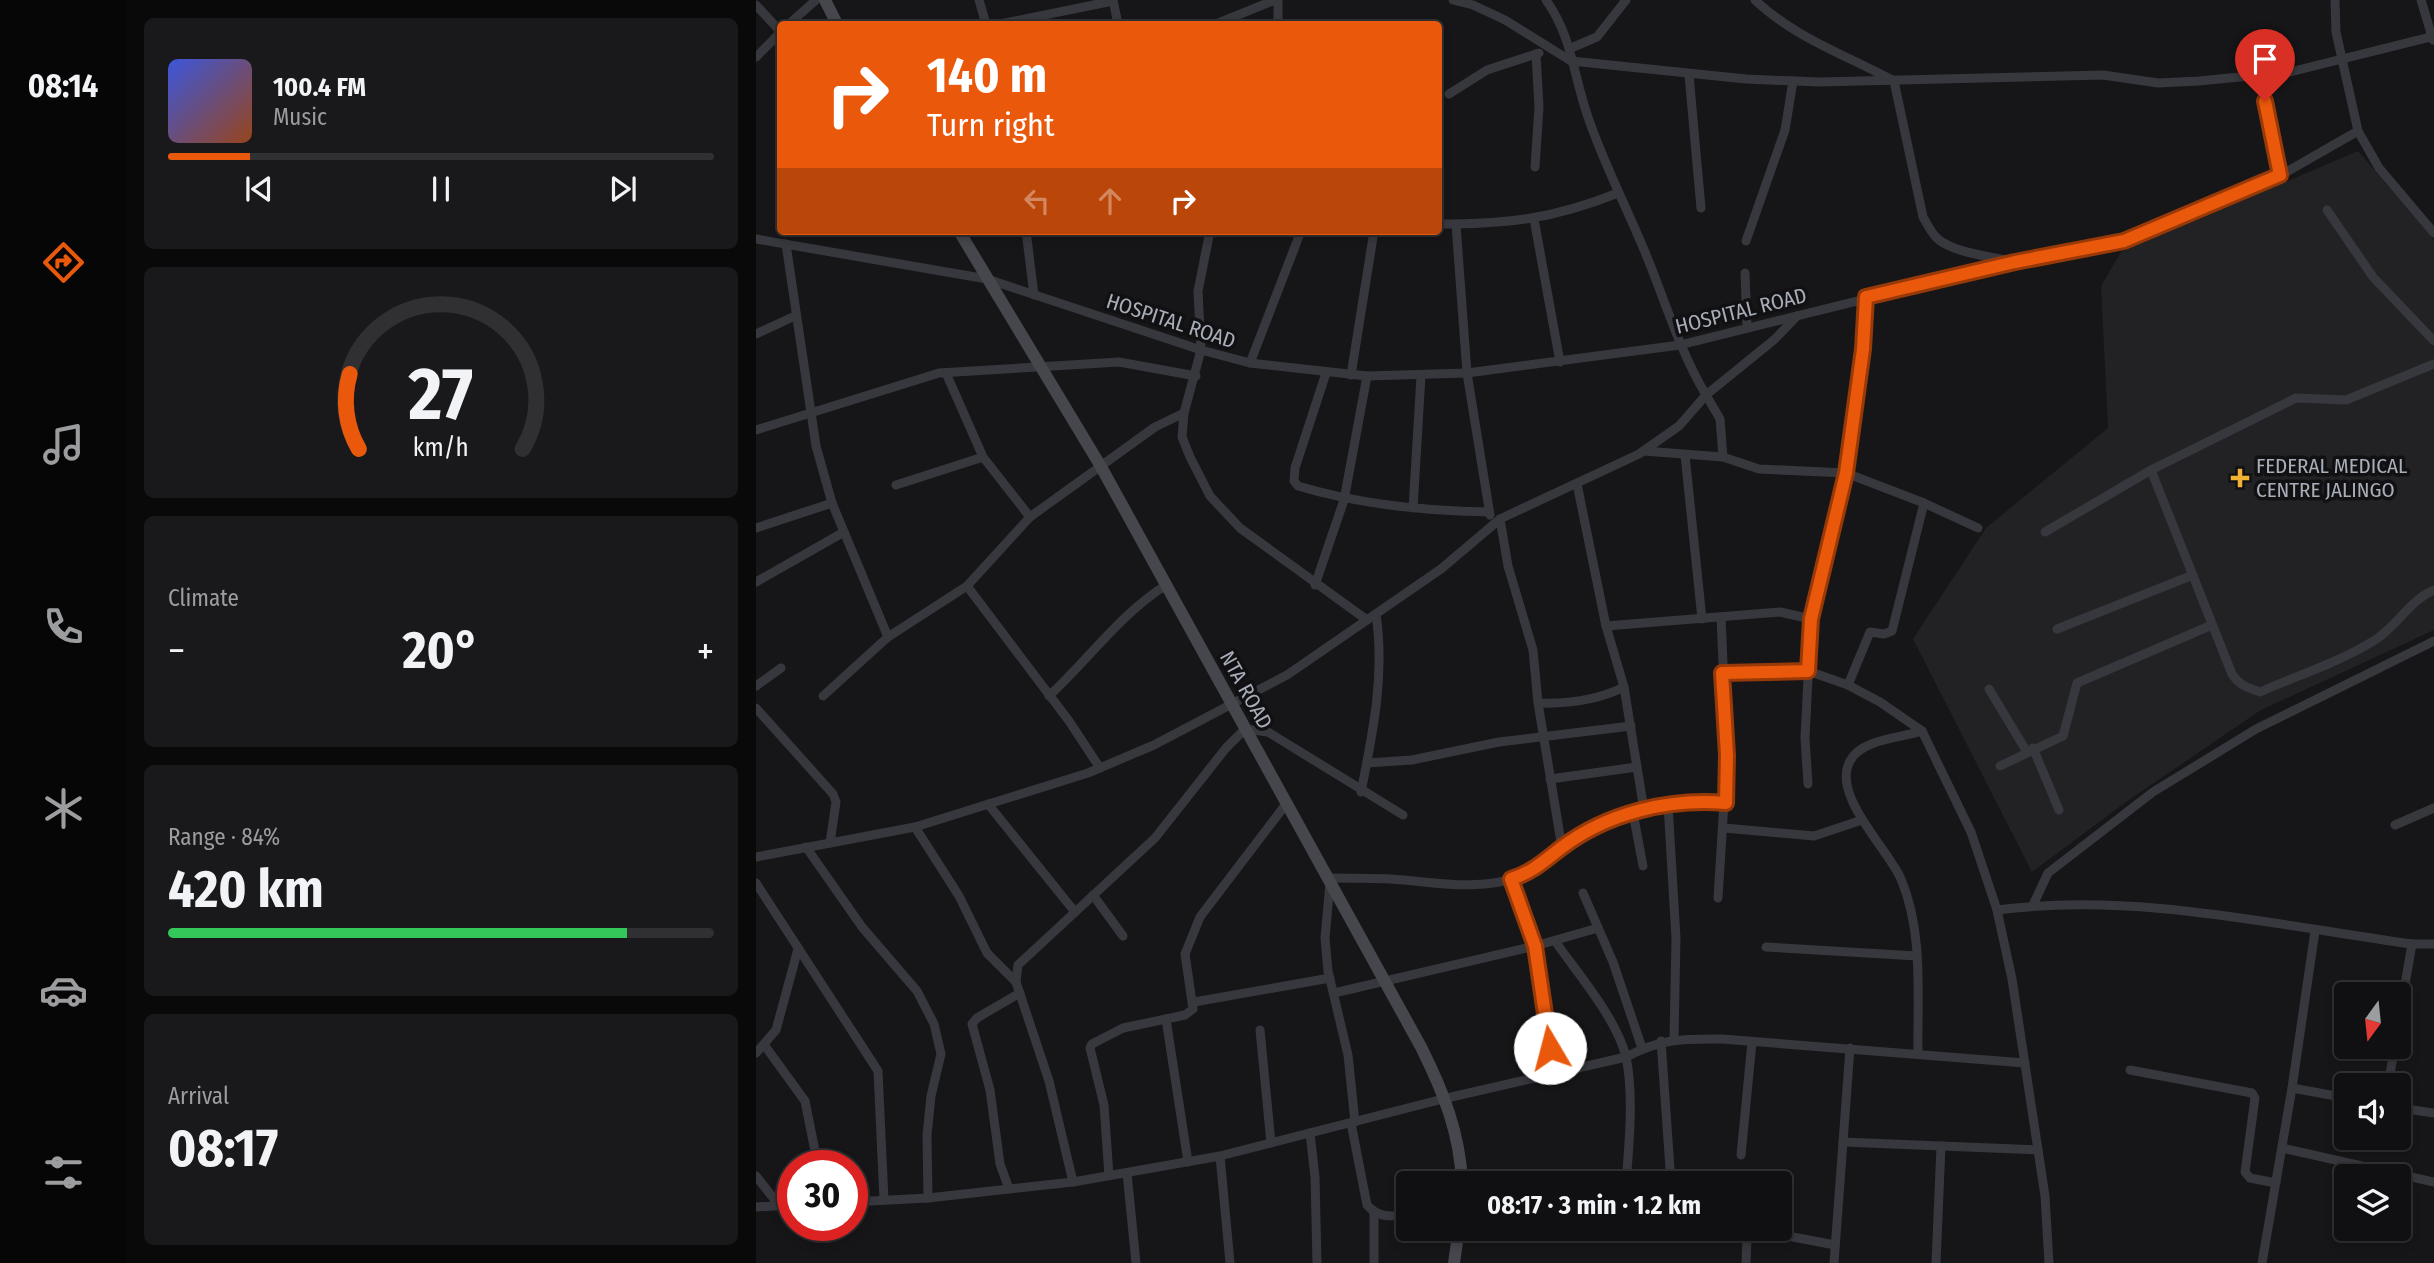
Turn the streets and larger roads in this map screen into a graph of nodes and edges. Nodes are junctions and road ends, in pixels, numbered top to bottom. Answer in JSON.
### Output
{"nodes":[{"id":1,"x":816,"y":0,"type":"edge"},
{"id":2,"x":825,"y":0,"type":"edge"},
{"id":3,"x":979,"y":0,"type":"edge"},
{"id":4,"x":1277,"y":0,"type":"edge"},
{"id":5,"x":1453,"y":0,"type":"edge"},
{"id":6,"x":1546,"y":0,"type":"edge"},
{"id":7,"x":1626,"y":0,"type":"edge"},
{"id":8,"x":1755,"y":0,"type":"edge"},
{"id":9,"x":2335,"y":0,"type":"edge"},
{"id":10,"x":2421,"y":0,"type":"edge"},
{"id":11,"x":1113,"y":1,"type":"edge"},
{"id":12,"x":756,"y":5,"type":"edge"},
{"id":13,"x":760,"y":16,"type":"edge"},
{"id":14,"x":792,"y":21,"type":"edge"},
{"id":15,"x":836,"y":21,"type":"edge"},
{"id":16,"x":985,"y":21,"type":"edge"},
{"id":17,"x":1015,"y":21,"type":"edge"},
{"id":18,"x":1117,"y":21,"type":"edge"},
{"id":19,"x":1224,"y":21,"type":"edge"},
{"id":20,"x":1278,"y":21,"type":"edge"},
{"id":21,"x":777,"y":30,"type":"edge"},
{"id":22,"x":777,"y":35,"type":"edge"},
{"id":23,"x":2433,"y":38,"type":"edge"},
{"id":24,"x":1571,"y":48,"type":"junction"},
{"id":25,"x":1550,"y":49,"type":"junction"},
{"id":26,"x":1536,"y":54,"type":"junction"},
{"id":27,"x":756,"y":57,"type":"edge"},
{"id":28,"x":2342,"y":59,"type":"junction"},
{"id":29,"x":1572,"y":61,"type":"junction"},
{"id":30,"x":1689,"y":75,"type":"junction"},
{"id":31,"x":2260,"y":76,"type":"junction"},
{"id":32,"x":1793,"y":81,"type":"junction"},
{"id":33,"x":1894,"y":81,"type":"junction"},
{"id":34,"x":1449,"y":94,"type":"dead end"},
{"id":35,"x":2358,"y":131,"type":"junction"},
{"id":36,"x":1535,"y":167,"type":"dead end"},
{"id":37,"x":2280,"y":175,"type":"junction"},
{"id":38,"x":1618,"y":193,"type":"junction"},
{"id":39,"x":1701,"y":208,"type":"dead end"},
{"id":40,"x":2326,"y":210,"type":"dead end"},
{"id":41,"x":1534,"y":219,"type":"junction"},
{"id":42,"x":1442,"y":224,"type":"edge"},
{"id":43,"x":1456,"y":225,"type":"junction"},
{"id":44,"x":2434,"y":233,"type":"edge"},
{"id":45,"x":961,"y":235,"type":"edge"},
{"id":46,"x":1026,"y":235,"type":"edge"},
{"id":47,"x":1209,"y":235,"type":"edge"},
{"id":48,"x":1299,"y":235,"type":"edge"},
{"id":49,"x":1373,"y":235,"type":"edge"},
{"id":50,"x":756,"y":239,"type":"edge"},
{"id":51,"x":1746,"y":241,"type":"dead end"},
{"id":52,"x":786,"y":244,"type":"junction"},
{"id":53,"x":2015,"y":262,"type":"junction"},
{"id":54,"x":1745,"y":273,"type":"dead end"},
{"id":55,"x":988,"y":279,"type":"junction"},
{"id":56,"x":1034,"y":295,"type":"junction"},
{"id":57,"x":1866,"y":297,"type":"junction"},
{"id":58,"x":1798,"y":314,"type":"junction"},
{"id":59,"x":795,"y":316,"type":"junction"},
{"id":60,"x":1747,"y":327,"type":"junction"},
{"id":61,"x":756,"y":334,"type":"edge"},
{"id":62,"x":2434,"y":341,"type":"edge"},
{"id":63,"x":1680,"y":345,"type":"junction"},
{"id":64,"x":1201,"y":350,"type":"junction"},
{"id":65,"x":1560,"y":362,"type":"junction"},
{"id":66,"x":1250,"y":363,"type":"junction"},
{"id":67,"x":2434,"y":365,"type":"edge"},
{"id":68,"x":1041,"y":368,"type":"junction"},
{"id":69,"x":946,"y":373,"type":"junction"},
{"id":70,"x":1326,"y":373,"type":"junction"},
{"id":71,"x":1467,"y":373,"type":"junction"},
{"id":72,"x":1351,"y":375,"type":"junction"},
{"id":73,"x":1196,"y":376,"type":"junction"},
{"id":74,"x":1367,"y":376,"type":"junction"},
{"id":75,"x":1421,"y":376,"type":"junction"},
{"id":76,"x":1706,"y":395,"type":"junction"},
{"id":77,"x":810,"y":412,"type":"junction"},
{"id":78,"x":1184,"y":413,"type":"junction"},
{"id":79,"x":756,"y":430,"type":"edge"},
{"id":80,"x":1644,"y":451,"type":"junction"},
{"id":81,"x":1685,"y":455,"type":"junction"},
{"id":82,"x":983,"y":457,"type":"junction"},
{"id":83,"x":1723,"y":457,"type":"junction"},
{"id":84,"x":1100,"y":465,"type":"junction"},
{"id":85,"x":2151,"y":470,"type":"junction"},
{"id":86,"x":1846,"y":473,"type":"junction"},
{"id":87,"x":1577,"y":484,"type":"junction"},
{"id":88,"x":896,"y":485,"type":"dead end"},
{"id":89,"x":1345,"y":500,"type":"junction"},
{"id":90,"x":832,"y":503,"type":"junction"},
{"id":91,"x":1924,"y":503,"type":"junction"},
{"id":92,"x":1413,"y":508,"type":"junction"},
{"id":93,"x":1489,"y":512,"type":"junction"},
{"id":94,"x":1030,"y":517,"type":"junction"},
{"id":95,"x":1500,"y":519,"type":"junction"},
{"id":96,"x":1491,"y":526,"type":"junction"},
{"id":97,"x":756,"y":528,"type":"edge"},
{"id":98,"x":1978,"y":528,"type":"dead end"},
{"id":99,"x":844,"y":532,"type":"junction"},
{"id":100,"x":2045,"y":532,"type":"dead end"},
{"id":101,"x":2193,"y":575,"type":"junction"},
{"id":102,"x":756,"y":582,"type":"edge"},
{"id":103,"x":1166,"y":585,"type":"junction"},
{"id":104,"x":1315,"y":585,"type":"junction"},
{"id":105,"x":967,"y":586,"type":"junction"},
{"id":106,"x":2434,"y":590,"type":"edge"},
{"id":107,"x":1376,"y":614,"type":"junction"},
{"id":108,"x":1721,"y":617,"type":"junction"},
{"id":109,"x":1702,"y":619,"type":"junction"},
{"id":110,"x":1811,"y":619,"type":"junction"},
{"id":111,"x":1367,"y":620,"type":"junction"},
{"id":112,"x":2212,"y":625,"type":"junction"},
{"id":113,"x":1606,"y":626,"type":"junction"},
{"id":114,"x":2057,"y":629,"type":"dead end"},
{"id":115,"x":888,"y":637,"type":"junction"},
{"id":116,"x":2434,"y":641,"type":"edge"},
{"id":117,"x":781,"y":668,"type":"dead end"},
{"id":118,"x":1808,"y":671,"type":"junction"},
{"id":119,"x":1722,"y":673,"type":"junction"},
{"id":120,"x":1848,"y":685,"type":"junction"},
{"id":121,"x":756,"y":686,"type":"edge"},
{"id":122,"x":1624,"y":687,"type":"junction"},
{"id":123,"x":1989,"y":689,"type":"dead end"},
{"id":124,"x":824,"y":696,"type":"dead end"},
{"id":125,"x":1049,"y":696,"type":"junction"},
{"id":126,"x":1538,"y":703,"type":"junction"},
{"id":127,"x":1231,"y":705,"type":"junction"},
{"id":128,"x":756,"y":708,"type":"edge"},
{"id":129,"x":1631,"y":726,"type":"junction"},
{"id":130,"x":1245,"y":729,"type":"junction"},
{"id":131,"x":1922,"y":732,"type":"junction"},
{"id":132,"x":1543,"y":736,"type":"junction"},
{"id":133,"x":2030,"y":750,"type":"junction"},
{"id":134,"x":1367,"y":763,"type":"junction"},
{"id":135,"x":2000,"y":766,"type":"dead end"},
{"id":136,"x":1637,"y":767,"type":"junction"},
{"id":137,"x":1100,"y":768,"type":"junction"},
{"id":138,"x":1550,"y":779,"type":"junction"},
{"id":139,"x":1808,"y":784,"type":"dead end"},
{"id":140,"x":1361,"y":792,"type":"junction"},
{"id":141,"x":1726,"y":803,"type":"junction"},
{"id":142,"x":988,"y":804,"type":"junction"},
{"id":143,"x":1286,"y":804,"type":"junction"},
{"id":144,"x":1668,"y":804,"type":"junction"},
{"id":145,"x":2434,"y":808,"type":"edge"},
{"id":146,"x":1644,"y":810,"type":"junction"},
{"id":147,"x":2059,"y":810,"type":"dead end"},
{"id":148,"x":1633,"y":813,"type":"junction"},
{"id":149,"x":1403,"y":816,"type":"dead end"},
{"id":150,"x":1862,"y":820,"type":"junction"},
{"id":151,"x":2395,"y":825,"type":"dead end"},
{"id":152,"x":915,"y":827,"type":"junction"},
{"id":153,"x":1724,"y":828,"type":"junction"},
{"id":154,"x":830,"y":843,"type":"junction"},
{"id":155,"x":806,"y":847,"type":"junction"},
{"id":156,"x":1562,"y":848,"type":"junction"},
{"id":157,"x":756,"y":857,"type":"edge"},
{"id":158,"x":1643,"y":866,"type":"dead end"},
{"id":159,"x":1511,"y":879,"type":"junction"},
{"id":160,"x":1328,"y":880,"type":"junction"},
{"id":161,"x":757,"y":889,"type":"edge"},
{"id":162,"x":1583,"y":893,"type":"dead end"},
{"id":163,"x":1093,"y":895,"type":"junction"},
{"id":164,"x":1718,"y":898,"type":"dead end"},
{"id":165,"x":2033,"y":905,"type":"junction"},
{"id":166,"x":1997,"y":910,"type":"junction"},
{"id":167,"x":1075,"y":912,"type":"junction"},
{"id":168,"x":1598,"y":928,"type":"junction"},
{"id":169,"x":2315,"y":931,"type":"junction"},
{"id":170,"x":1123,"y":936,"type":"dead end"},
{"id":171,"x":1555,"y":941,"type":"junction"},
{"id":172,"x":2412,"y":944,"type":"junction"},
{"id":173,"x":2434,"y":944,"type":"edge"},
{"id":174,"x":1535,"y":946,"type":"junction"},
{"id":175,"x":1766,"y":947,"type":"dead end"},
{"id":176,"x":798,"y":948,"type":"junction"},
{"id":177,"x":1917,"y":956,"type":"junction"},
{"id":178,"x":1330,"y":978,"type":"junction"},
{"id":179,"x":1016,"y":982,"type":"junction"},
{"id":180,"x":2405,"y":982,"type":"edge"},
{"id":181,"x":1385,"y":983,"type":"junction"},
{"id":182,"x":1020,"y":993,"type":"junction"},
{"id":183,"x":1334,"y":993,"type":"junction"},
{"id":184,"x":1194,"y":1002,"type":"junction"},
{"id":185,"x":1166,"y":1019,"type":"junction"},
{"id":186,"x":1260,"y":1030,"type":"dead end"},
{"id":187,"x":1674,"y":1039,"type":"junction"},
{"id":188,"x":1661,"y":1041,"type":"junction"},
{"id":189,"x":1752,"y":1042,"type":"junction"},
{"id":190,"x":765,"y":1046,"type":"junction"},
{"id":191,"x":1642,"y":1048,"type":"junction"},
{"id":192,"x":1850,"y":1048,"type":"junction"},
{"id":193,"x":756,"y":1053,"type":"edge"},
{"id":194,"x":1917,"y":1054,"type":"junction"},
{"id":195,"x":1626,"y":1057,"type":"junction"},
{"id":196,"x":2025,"y":1063,"type":"junction"},
{"id":197,"x":2130,"y":1070,"type":"dead end"},
{"id":198,"x":1553,"y":1074,"type":"junction"},
{"id":199,"x":2292,"y":1088,"type":"junction"},
{"id":200,"x":2334,"y":1096,"type":"edge"},
{"id":201,"x":1447,"y":1098,"type":"junction"},
{"id":202,"x":2411,"y":1110,"type":"edge"},
{"id":203,"x":2434,"y":1113,"type":"edge"},
{"id":204,"x":1353,"y":1122,"type":"junction"},
{"id":205,"x":1310,"y":1133,"type":"junction"},
{"id":206,"x":1843,"y":1142,"type":"junction"},
{"id":207,"x":1271,"y":1143,"type":"junction"},
{"id":208,"x":1941,"y":1146,"type":"junction"},
{"id":209,"x":2282,"y":1148,"type":"junction"},
{"id":210,"x":815,"y":1150,"type":"edge"},
{"id":211,"x":2038,"y":1150,"type":"junction"},
{"id":212,"x":1220,"y":1156,"type":"junction"},
{"id":213,"x":1741,"y":1156,"type":"dead end"},
{"id":214,"x":1188,"y":1162,"type":"junction"},
{"id":215,"x":1461,"y":1171,"type":"edge"},
{"id":216,"x":1626,"y":1171,"type":"edge"},
{"id":217,"x":1670,"y":1171,"type":"edge"},
{"id":218,"x":1127,"y":1173,"type":"junction"},
{"id":219,"x":756,"y":1176,"type":"edge"},
{"id":220,"x":1109,"y":1176,"type":"junction"},
{"id":221,"x":1073,"y":1182,"type":"junction"},
{"id":222,"x":2434,"y":1182,"type":"edge"},
{"id":223,"x":2276,"y":1183,"type":"junction"},
{"id":224,"x":1009,"y":1189,"type":"junction"},
{"id":225,"x":928,"y":1198,"type":"junction"},
{"id":226,"x":884,"y":1200,"type":"junction"},
{"id":227,"x":868,"y":1201,"type":"edge"},
{"id":228,"x":777,"y":1204,"type":"edge"},
{"id":229,"x":777,"y":1205,"type":"edge"},
{"id":230,"x":756,"y":1207,"type":"edge"},
{"id":231,"x":1374,"y":1213,"type":"junction"},
{"id":232,"x":1396,"y":1216,"type":"edge"},
{"id":233,"x":1457,"y":1241,"type":"edge"},
{"id":234,"x":1835,"y":1245,"type":"junction"},
{"id":235,"x":1136,"y":1263,"type":"edge"},
{"id":236,"x":1230,"y":1263,"type":"edge"},
{"id":237,"x":1317,"y":1263,"type":"edge"},
{"id":238,"x":1374,"y":1263,"type":"edge"},
{"id":239,"x":1454,"y":1263,"type":"edge"},
{"id":240,"x":1746,"y":1263,"type":"edge"},
{"id":241,"x":1834,"y":1263,"type":"edge"},
{"id":242,"x":1936,"y":1263,"type":"edge"},
{"id":243,"x":2049,"y":1263,"type":"edge"},
{"id":244,"x":2262,"y":1263,"type":"edge"}],
"edges":[{"from":1,"to":14,"type":"street"},
{"from":2,"to":15,"type":"street"},
{"from":3,"to":16,"type":"street"},
{"from":4,"to":19,"type":"street"},
{"from":4,"to":20,"type":"street"},
{"from":5,"to":25,"type":"street"},
{"from":6,"to":24,"type":"street"},
{"from":7,"to":24,"type":"street"},
{"from":8,"to":33,"type":"street"},
{"from":9,"to":28,"type":"street"},
{"from":10,"to":23,"type":"street"},
{"from":11,"to":17,"type":"street"},
{"from":11,"to":18,"type":"street"},
{"from":12,"to":13,"type":"street"},
{"from":13,"to":21,"type":"street"},
{"from":22,"to":27,"type":"street"},
{"from":23,"to":28,"type":"street"},
{"from":24,"to":29,"type":"street"},
{"from":25,"to":26,"type":"street"},
{"from":25,"to":29,"type":"street"},
{"from":26,"to":34,"type":"street"},
{"from":26,"to":36,"type":"street"},
{"from":28,"to":31,"type":"street"},
{"from":28,"to":35,"type":"street"},
{"from":29,"to":30,"type":"street"},
{"from":29,"to":38,"type":"street"},
{"from":30,"to":32,"type":"street"},
{"from":30,"to":39,"type":"street"},
{"from":31,"to":33,"type":"street"},
{"from":31,"to":37,"type":"street"},
{"from":32,"to":33,"type":"street"},
{"from":32,"to":51,"type":"street"},
{"from":33,"to":53,"type":"street"},
{"from":35,"to":37,"type":"street","name":"HOSPITAL ROAD"},
{"from":35,"to":44,"type":"street"},
{"from":37,"to":53,"type":"street","name":"HOSPITAL ROAD"},
{"from":38,"to":41,"type":"street"},
{"from":38,"to":63,"type":"street"},
{"from":40,"to":62,"type":"street"},
{"from":41,"to":43,"type":"street"},
{"from":41,"to":65,"type":"street"},
{"from":42,"to":43,"type":"street"},
{"from":43,"to":71,"type":"street"},
{"from":45,"to":55,"type":"street","name":"NTA ROAD"},
{"from":46,"to":56,"type":"street"},
{"from":47,"to":64,"type":"street"},
{"from":48,"to":66,"type":"street"},
{"from":49,"to":72,"type":"street"},
{"from":50,"to":52,"type":"street","name":"HOSPITAL ROAD"},
{"from":52,"to":55,"type":"street","name":"HOSPITAL ROAD"},
{"from":52,"to":59,"type":"street"},
{"from":53,"to":57,"type":"street","name":"HOSPITAL ROAD"},
{"from":54,"to":60,"type":"street"},
{"from":55,"to":56,"type":"street","name":"HOSPITAL ROAD"},
{"from":55,"to":68,"type":"street","name":"NTA ROAD"},
{"from":56,"to":64,"type":"street","name":"HOSPITAL ROAD"},
{"from":57,"to":58,"type":"street","name":"HOSPITAL ROAD"},
{"from":57,"to":86,"type":"street"},
{"from":58,"to":60,"type":"street","name":"HOSPITAL ROAD"},
{"from":58,"to":76,"type":"street"},
{"from":59,"to":61,"type":"street"},
{"from":59,"to":77,"type":"street"},
{"from":60,"to":63,"type":"street","name":"HOSPITAL ROAD"},
{"from":63,"to":65,"type":"street","name":"HOSPITAL ROAD"},
{"from":63,"to":76,"type":"street"},
{"from":64,"to":66,"type":"street","name":"HOSPITAL ROAD"},
{"from":64,"to":73,"type":"street"},
{"from":65,"to":71,"type":"street","name":"HOSPITAL ROAD"},
{"from":66,"to":70,"type":"street","name":"HOSPITAL ROAD"},
{"from":67,"to":85,"type":"street"},
{"from":68,"to":69,"type":"street"},
{"from":68,"to":73,"type":"street"},
{"from":68,"to":84,"type":"street","name":"NTA ROAD"},
{"from":69,"to":77,"type":"street"},
{"from":69,"to":82,"type":"street"},
{"from":70,"to":72,"type":"street","name":"HOSPITAL ROAD"},
{"from":70,"to":89,"type":"street"},
{"from":71,"to":75,"type":"street","name":"HOSPITAL ROAD"},
{"from":71,"to":93,"type":"street"},
{"from":72,"to":74,"type":"street","name":"HOSPITAL ROAD"},
{"from":73,"to":78,"type":"street"},
{"from":74,"to":75,"type":"street","name":"HOSPITAL ROAD"},
{"from":74,"to":89,"type":"street"},
{"from":75,"to":92,"type":"street"},
{"from":76,"to":80,"type":"street"},
{"from":76,"to":83,"type":"street"},
{"from":77,"to":79,"type":"street"},
{"from":77,"to":90,"type":"street"},
{"from":78,"to":84,"type":"street"},
{"from":78,"to":104,"type":"street"},
{"from":80,"to":81,"type":"street"},
{"from":80,"to":87,"type":"street"},
{"from":81,"to":83,"type":"street"},
{"from":81,"to":109,"type":"street"},
{"from":82,"to":88,"type":"street"},
{"from":82,"to":94,"type":"street"},
{"from":83,"to":86,"type":"street"},
{"from":84,"to":94,"type":"street"},
{"from":84,"to":103,"type":"street","name":"NTA ROAD"},
{"from":85,"to":100,"type":"street"},
{"from":85,"to":101,"type":"street"},
{"from":86,"to":91,"type":"street"},
{"from":86,"to":110,"type":"street"},
{"from":87,"to":95,"type":"street"},
{"from":87,"to":113,"type":"street"},
{"from":89,"to":92,"type":"street"},
{"from":89,"to":104,"type":"street"},
{"from":90,"to":97,"type":"street"},
{"from":90,"to":99,"type":"street"},
{"from":91,"to":98,"type":"street"},
{"from":91,"to":120,"type":"street"},
{"from":92,"to":93,"type":"street"},
{"from":93,"to":96,"type":"street"},
{"from":94,"to":105,"type":"street"},
{"from":95,"to":96,"type":"street"},
{"from":95,"to":126,"type":"street"},
{"from":96,"to":107,"type":"street"},
{"from":99,"to":102,"type":"street"},
{"from":99,"to":115,"type":"street"},
{"from":101,"to":112,"type":"street"},
{"from":101,"to":114,"type":"street"},
{"from":103,"to":125,"type":"street"},
{"from":103,"to":127,"type":"street","name":"NTA ROAD"},
{"from":104,"to":111,"type":"street"},
{"from":105,"to":115,"type":"street"},
{"from":105,"to":125,"type":"street"},
{"from":106,"to":112,"type":"street"},
{"from":107,"to":111,"type":"street"},
{"from":107,"to":134,"type":"street"},
{"from":108,"to":109,"type":"street"},
{"from":108,"to":110,"type":"street"},
{"from":108,"to":119,"type":"street"},
{"from":109,"to":113,"type":"street"},
{"from":110,"to":118,"type":"street"},
{"from":111,"to":127,"type":"street"},
{"from":112,"to":133,"type":"street"},
{"from":113,"to":122,"type":"street"},
{"from":115,"to":124,"type":"street"},
{"from":116,"to":165,"type":"street"},
{"from":117,"to":121,"type":"street"},
{"from":118,"to":119,"type":"street"},
{"from":118,"to":120,"type":"street"},
{"from":118,"to":139,"type":"street"},
{"from":119,"to":141,"type":"street"},
{"from":120,"to":131,"type":"street"},
{"from":122,"to":126,"type":"street"},
{"from":122,"to":129,"type":"street"},
{"from":123,"to":133,"type":"street"},
{"from":125,"to":137,"type":"street"},
{"from":126,"to":132,"type":"street"},
{"from":127,"to":130,"type":"street","name":"NTA ROAD"},
{"from":127,"to":137,"type":"street"},
{"from":128,"to":154,"type":"street"},
{"from":129,"to":132,"type":"street"},
{"from":129,"to":136,"type":"street"},
{"from":130,"to":140,"type":"street"},
{"from":130,"to":143,"type":"street","name":"NTA ROAD"},
{"from":130,"to":163,"type":"street"},
{"from":131,"to":150,"type":"street"},
{"from":131,"to":166,"type":"street"},
{"from":132,"to":134,"type":"street"},
{"from":132,"to":138,"type":"street"},
{"from":133,"to":135,"type":"street"},
{"from":133,"to":147,"type":"street"},
{"from":134,"to":140,"type":"street"},
{"from":136,"to":138,"type":"street"},
{"from":136,"to":146,"type":"street"},
{"from":137,"to":142,"type":"street"},
{"from":138,"to":156,"type":"street"},
{"from":140,"to":149,"type":"street"},
{"from":141,"to":144,"type":"street"},
{"from":141,"to":153,"type":"street"},
{"from":142,"to":152,"type":"street"},
{"from":142,"to":167,"type":"street"},
{"from":143,"to":160,"type":"street","name":"NTA ROAD"},
{"from":143,"to":184,"type":"street"},
{"from":144,"to":146,"type":"street"},
{"from":144,"to":187,"type":"street"},
{"from":145,"to":151,"type":"street"},
{"from":146,"to":148,"type":"street"},
{"from":148,"to":156,"type":"street"},
{"from":148,"to":158,"type":"street"},
{"from":150,"to":153,"type":"street"},
{"from":150,"to":177,"type":"street"},
{"from":152,"to":154,"type":"street"},
{"from":152,"to":179,"type":"street"},
{"from":153,"to":164,"type":"street"},
{"from":154,"to":155,"type":"street"},
{"from":155,"to":157,"type":"street"},
{"from":155,"to":225,"type":"street"},
{"from":156,"to":159,"type":"street"},
{"from":159,"to":160,"type":"street"},
{"from":159,"to":174,"type":"street"},
{"from":160,"to":178,"type":"street"},
{"from":160,"to":181,"type":"street","name":"NTA ROAD"},
{"from":161,"to":176,"type":"street"},
{"from":162,"to":168,"type":"street"},
{"from":163,"to":167,"type":"street"},
{"from":163,"to":170,"type":"street"},
{"from":165,"to":166,"type":"street"},
{"from":165,"to":169,"type":"street"},
{"from":166,"to":196,"type":"street"},
{"from":167,"to":179,"type":"street"},
{"from":168,"to":171,"type":"street"},
{"from":168,"to":191,"type":"street"},
{"from":169,"to":172,"type":"street"},
{"from":169,"to":199,"type":"street"},
{"from":171,"to":174,"type":"street"},
{"from":171,"to":195,"type":"street"},
{"from":172,"to":173,"type":"street"},
{"from":172,"to":180,"type":"street"},
{"from":174,"to":181,"type":"street"},
{"from":174,"to":198,"type":"street"},
{"from":175,"to":177,"type":"street"},
{"from":176,"to":190,"type":"street"},
{"from":176,"to":226,"type":"street"},
{"from":177,"to":194,"type":"street"},
{"from":178,"to":183,"type":"street"},
{"from":178,"to":184,"type":"street"},
{"from":179,"to":182,"type":"street"},
{"from":181,"to":183,"type":"street"},
{"from":181,"to":201,"type":"street","name":"NTA ROAD"},
{"from":182,"to":221,"type":"street"},
{"from":182,"to":224,"type":"street"},
{"from":183,"to":204,"type":"street"},
{"from":184,"to":185,"type":"street"},
{"from":185,"to":214,"type":"street"},
{"from":185,"to":220,"type":"street"},
{"from":186,"to":207,"type":"street"},
{"from":187,"to":188,"type":"street"},
{"from":187,"to":189,"type":"street"},
{"from":188,"to":191,"type":"street"},
{"from":188,"to":217,"type":"street"},
{"from":189,"to":192,"type":"street"},
{"from":189,"to":213,"type":"street"},
{"from":190,"to":193,"type":"street"},
{"from":190,"to":210,"type":"street"},
{"from":191,"to":195,"type":"street"},
{"from":192,"to":194,"type":"street"},
{"from":192,"to":206,"type":"street"},
{"from":194,"to":196,"type":"street"},
{"from":195,"to":198,"type":"street"},
{"from":195,"to":216,"type":"street"},
{"from":196,"to":211,"type":"street"},
{"from":197,"to":223,"type":"street"},
{"from":198,"to":201,"type":"street"},
{"from":199,"to":200,"type":"street"},
{"from":199,"to":209,"type":"street"},
{"from":201,"to":204,"type":"street"},
{"from":201,"to":215,"type":"street","name":"NTA ROAD"},
{"from":202,"to":203,"type":"street"},
{"from":204,"to":205,"type":"street"},
{"from":204,"to":231,"type":"street"},
{"from":205,"to":207,"type":"street"},
{"from":205,"to":237,"type":"street"},
{"from":206,"to":208,"type":"street"},
{"from":206,"to":234,"type":"street"},
{"from":207,"to":212,"type":"street"},
{"from":208,"to":211,"type":"street"},
{"from":208,"to":242,"type":"street"},
{"from":209,"to":222,"type":"street"},
{"from":209,"to":223,"type":"street"},
{"from":211,"to":243,"type":"street"},
{"from":212,"to":214,"type":"street"},
{"from":212,"to":236,"type":"street"},
{"from":214,"to":218,"type":"street"},
{"from":218,"to":220,"type":"street"},
{"from":218,"to":235,"type":"street"},
{"from":219,"to":228,"type":"street"},
{"from":220,"to":221,"type":"street"},
{"from":221,"to":224,"type":"street"},
{"from":223,"to":244,"type":"street"},
{"from":224,"to":225,"type":"street"},
{"from":225,"to":226,"type":"street"},
{"from":226,"to":227,"type":"street"},
{"from":229,"to":230,"type":"street"},
{"from":231,"to":232,"type":"street"},
{"from":231,"to":238,"type":"street"},
{"from":233,"to":239,"type":"street"},
{"from":234,"to":240,"type":"street"},
{"from":234,"to":241,"type":"street"}]}
